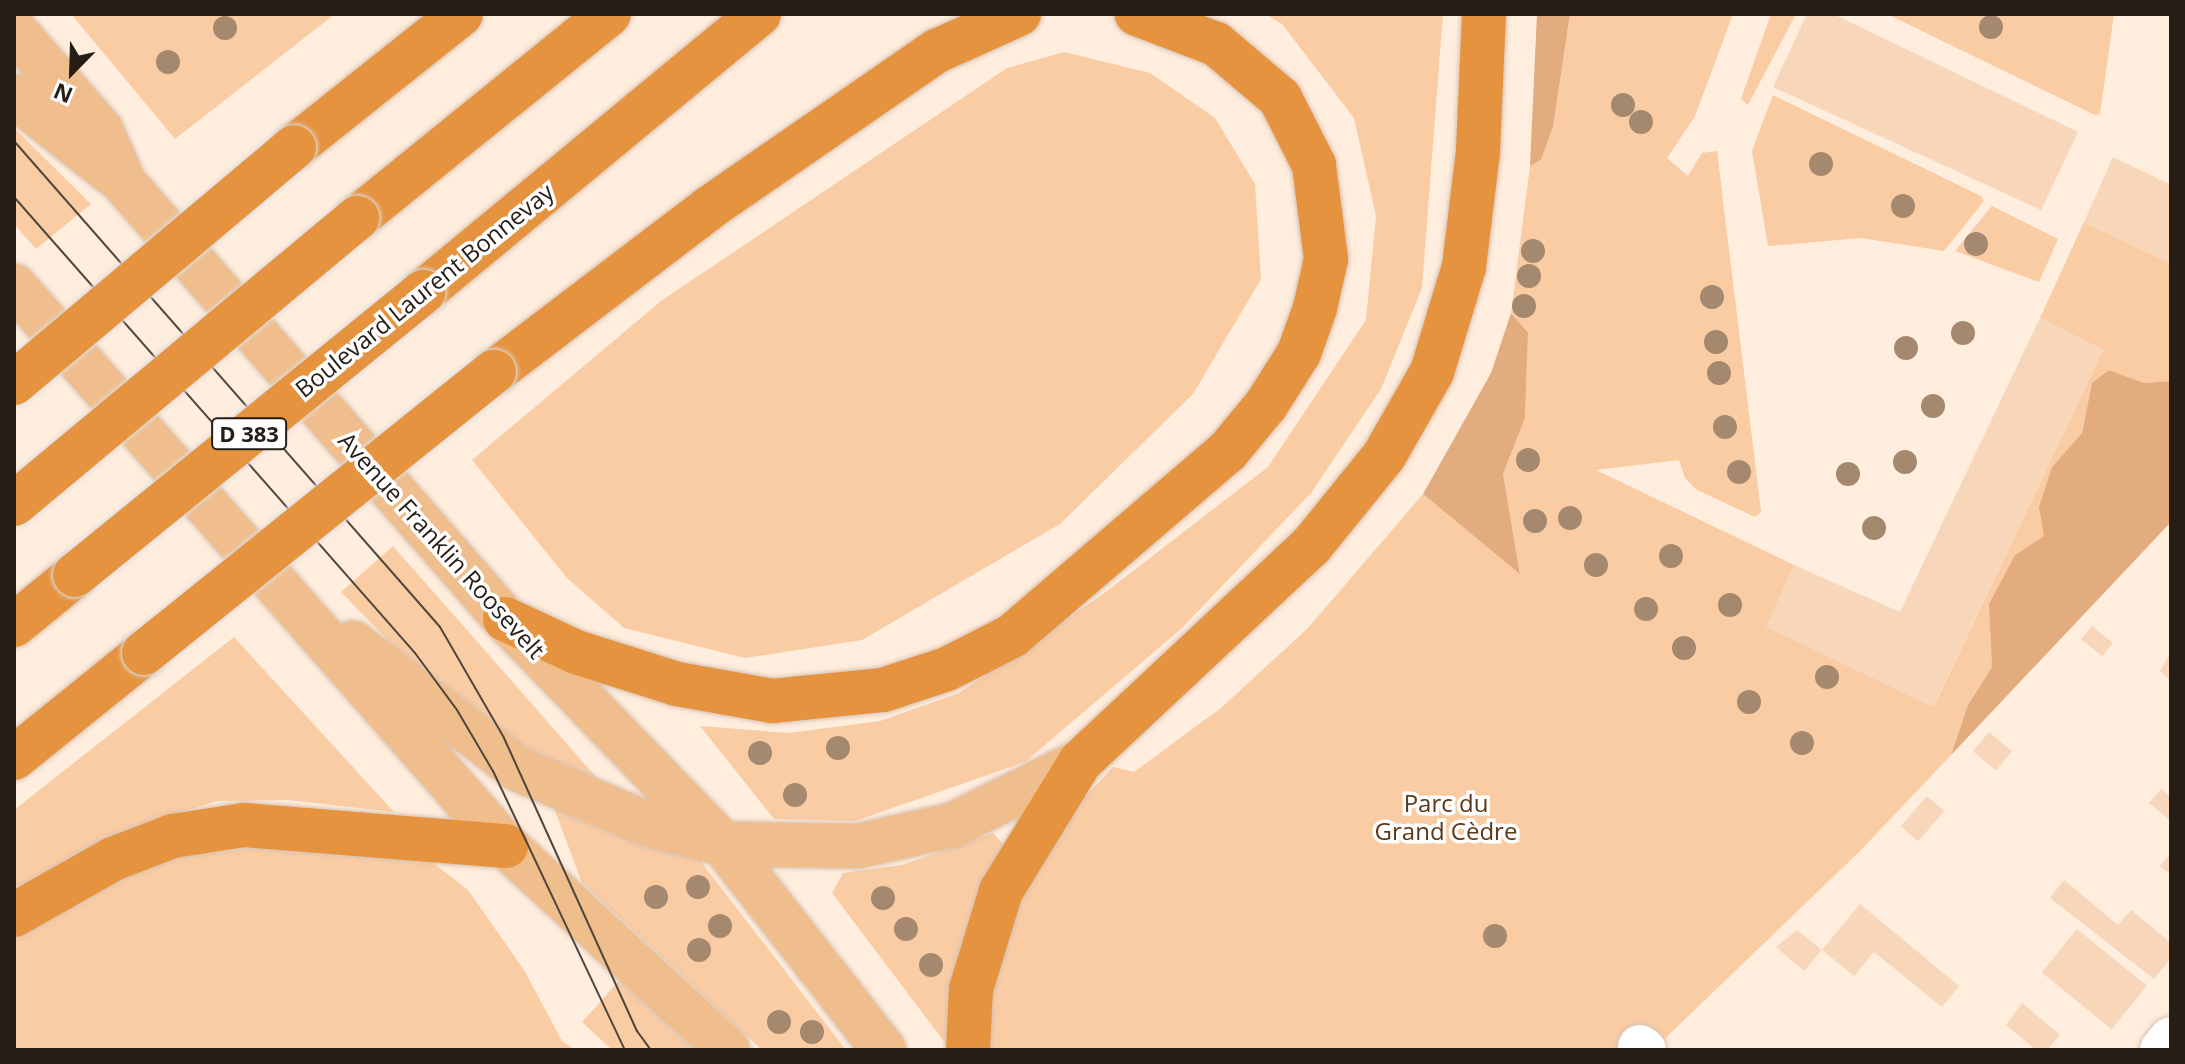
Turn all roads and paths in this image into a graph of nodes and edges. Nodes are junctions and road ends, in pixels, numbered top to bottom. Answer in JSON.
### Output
{"nodes":[{"id":1,"x":461,"y":14,"type":"edge"},
{"id":2,"x":609,"y":14,"type":"edge"},
{"id":3,"x":759,"y":14,"type":"edge"},
{"id":4,"x":786,"y":14,"type":"edge"},
{"id":5,"x":1019,"y":14,"type":"edge"},
{"id":6,"x":1137,"y":14,"type":"edge"},
{"id":7,"x":1484,"y":14,"type":"edge"},
{"id":8,"x":14,"y":30,"type":"edge"},
{"id":9,"x":690,"y":72,"type":"junction"},
{"id":10,"x":14,"y":96,"type":"edge"},
{"id":11,"x":124,"y":183,"type":"junction"},
{"id":12,"x":14,"y":286,"type":"edge"},
{"id":13,"x":124,"y":288,"type":"junction"},
{"id":14,"x":14,"y":352,"type":"edge"},
{"id":15,"x":14,"y":383,"type":"edge"},
{"id":16,"x":14,"y":504,"type":"edge"},
{"id":17,"x":267,"y":574,"type":"junction"},
{"id":18,"x":505,"y":619,"type":"junction"},
{"id":19,"x":14,"y":625,"type":"edge"},
{"id":20,"x":14,"y":758,"type":"edge"},
{"id":21,"x":1080,"y":762,"type":"junction"},
{"id":22,"x":723,"y":844,"type":"junction"},
{"id":23,"x":506,"y":846,"type":"junction"},
{"id":24,"x":14,"y":915,"type":"edge"},
{"id":25,"x":2171,"y":1039,"type":"edge"},
{"id":26,"x":728,"y":1050,"type":"edge"},
{"id":27,"x":884,"y":1050,"type":"edge"},
{"id":28,"x":968,"y":1050,"type":"edge"},
{"id":29,"x":2162,"y":1050,"type":"edge"}],
"edges":[{"from":1,"to":13,"type":"highway","bridge":true},
{"from":2,"to":16,"type":"highway","bridge":true},
{"from":3,"to":9,"type":"highway","name":"Boulevard Laurent Bonnevay","number":"D 383"},
{"from":4,"to":9,"type":"highway"},
{"from":5,"to":20,"type":"highway","bridge":true},
{"from":6,"to":18,"type":"highway"},
{"from":7,"to":21,"type":"highway"},
{"from":8,"to":11,"type":"main road","name":"Avenue Franklin Roosevelt"},
{"from":9,"to":19,"type":"highway","name":"Boulevard Laurent Bonnevay","number":"D 383","bridge":true},
{"from":10,"to":11,"type":"main road"},
{"from":11,"to":18,"type":"main road","name":"Avenue Franklin Roosevelt"},
{"from":12,"to":17,"type":"main road"},
{"from":13,"to":14,"type":"highway","bridge":true},
{"from":13,"to":15,"type":"highway","bridge":true},
{"from":17,"to":22,"type":"main road"},
{"from":17,"to":23,"type":"main road"},
{"from":18,"to":22,"type":"main road","name":"Avenue Franklin Roosevelt"},
{"from":21,"to":22,"type":"main road"},
{"from":21,"to":28,"type":"highway"},
{"from":22,"to":27,"type":"main road","name":"Avenue Franklin Roosevelt"},
{"from":23,"to":24,"type":"highway"},
{"from":23,"to":26,"type":"main road"},
{"from":25,"to":29,"type":"street"}]}
